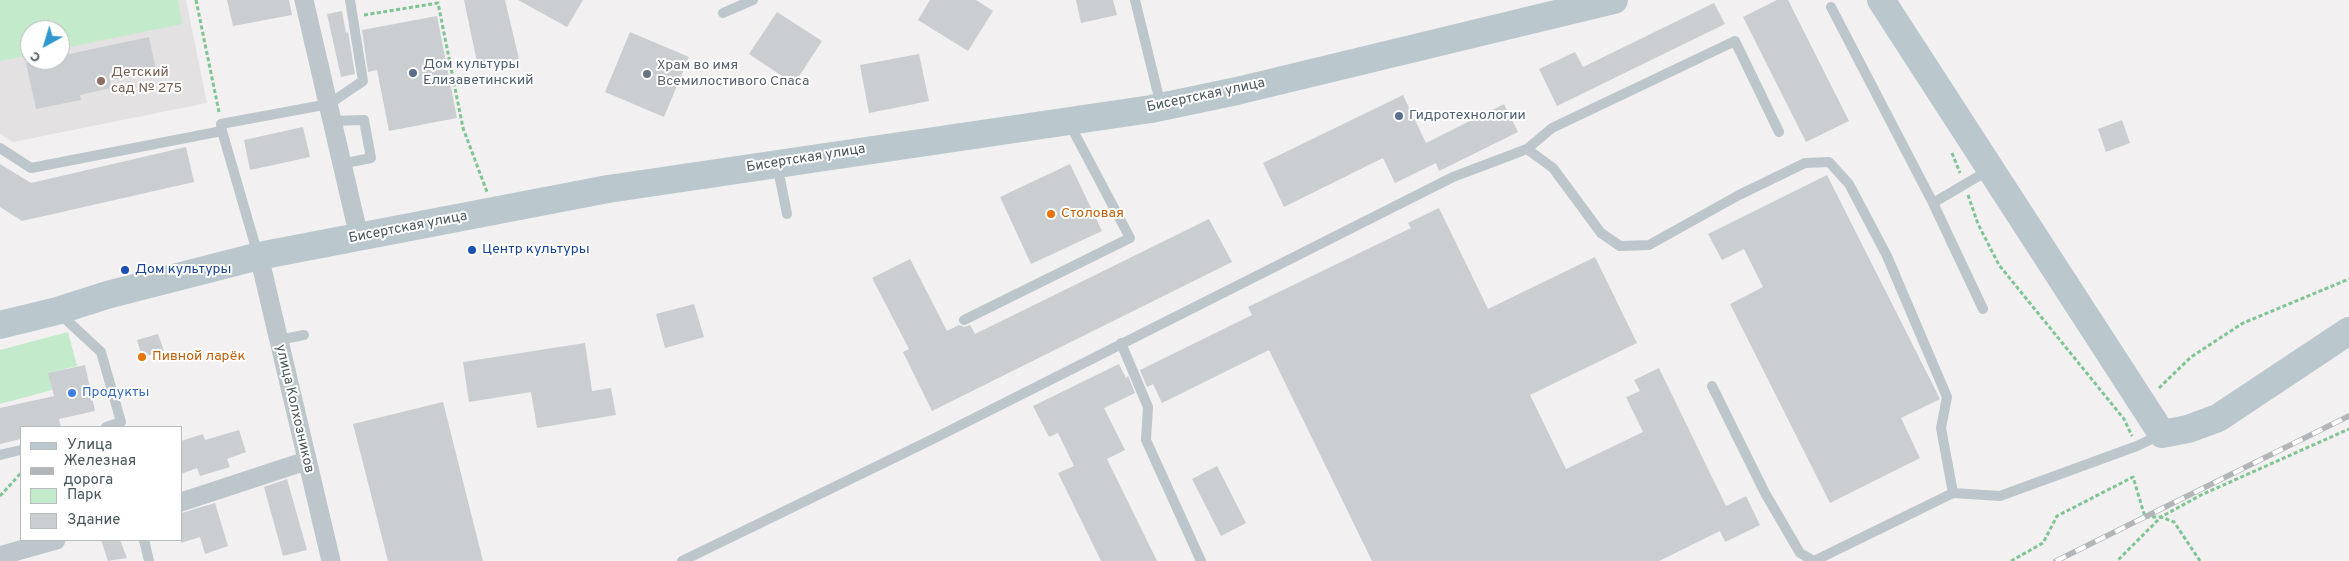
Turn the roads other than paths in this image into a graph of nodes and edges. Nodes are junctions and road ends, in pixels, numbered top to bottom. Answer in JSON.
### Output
{"nodes":[{"id":1,"x":304,"y":0,"type":"edge"},
{"id":2,"x":350,"y":0,"type":"edge"},
{"id":3,"x":753,"y":0,"type":"edge"},
{"id":4,"x":1135,"y":0,"type":"edge"},
{"id":5,"x":1614,"y":0,"type":"edge"},
{"id":6,"x":1881,"y":0,"type":"edge"},
{"id":7,"x":1559,"y":6,"type":"edge"},
{"id":8,"x":1831,"y":7,"type":"dead end"},
{"id":9,"x":723,"y":13,"type":"dead end"},
{"id":10,"x":1161,"y":106,"type":"junction"},
{"id":11,"x":331,"y":112,"type":"junction"},
{"id":12,"x":1068,"y":120,"type":"junction"},
{"id":13,"x":222,"y":128,"type":"junction"},
{"id":14,"x":1779,"y":132,"type":"dead end"},
{"id":15,"x":0,"y":148,"type":"edge"},
{"id":16,"x":1527,"y":149,"type":"junction"},
{"id":17,"x":777,"y":163,"type":"junction"},
{"id":18,"x":341,"y":164,"type":"junction"},
{"id":19,"x":1990,"y":170,"type":"junction"},
{"id":20,"x":1933,"y":203,"type":"junction"},
{"id":21,"x":787,"y":214,"type":"dead end"},
{"id":22,"x":359,"y":237,"type":"junction"},
{"id":23,"x":259,"y":256,"type":"junction"},
{"id":24,"x":1983,"y":309,"type":"dead end"},
{"id":25,"x":57,"y":311,"type":"junction"},
{"id":26,"x":964,"y":320,"type":"dead end"},
{"id":27,"x":0,"y":325,"type":"edge"},
{"id":28,"x":2349,"y":331,"type":"edge"},
{"id":29,"x":304,"y":336,"type":"dead end"},
{"id":30,"x":278,"y":340,"type":"junction"},
{"id":31,"x":1121,"y":343,"type":"junction"},
{"id":32,"x":1712,"y":386,"type":"dead end"},
{"id":33,"x":109,"y":426,"type":"edge"},
{"id":34,"x":2162,"y":434,"type":"junction"},
{"id":35,"x":20,"y":450,"type":"edge"},
{"id":36,"x":0,"y":455,"type":"edge"},
{"id":37,"x":306,"y":461,"type":"junction"},
{"id":38,"x":1953,"y":493,"type":"junction"},
{"id":39,"x":182,"y":502,"type":"edge"},
{"id":40,"x":52,"y":541,"type":"edge"},
{"id":41,"x":144,"y":541,"type":"edge"},
{"id":42,"x":3,"y":555,"type":"dead end"},
{"id":43,"x":149,"y":561,"type":"edge"},
{"id":44,"x":331,"y":561,"type":"edge"},
{"id":45,"x":682,"y":561,"type":"edge"},
{"id":46,"x":1201,"y":561,"type":"edge"}],
"edges":[{"from":1,"to":11,"type":"street"},
{"from":2,"to":11,"type":"lane"},
{"from":3,"to":9,"type":"lane"},
{"from":4,"to":10,"type":"lane"},
{"from":5,"to":7,"type":"main road","name":"Бисертская улица"},
{"from":6,"to":19,"type":"main road"},
{"from":7,"to":10,"type":"main road","name":"Бисертская улица"},
{"from":8,"to":20,"type":"lane"},
{"from":10,"to":12,"type":"main road","name":"Бисертская улица"},
{"from":11,"to":13,"type":"lane"},
{"from":11,"to":18,"type":"street"},
{"from":11,"to":18,"type":"lane"},
{"from":12,"to":17,"type":"main road","name":"Бисертская улица"},
{"from":12,"to":26,"type":"lane"},
{"from":13,"to":15,"type":"lane"},
{"from":13,"to":23,"type":"lane"},
{"from":14,"to":16,"type":"lane"},
{"from":16,"to":31,"type":"lane"},
{"from":16,"to":38,"type":"lane"},
{"from":17,"to":21,"type":"lane"},
{"from":17,"to":22,"type":"main road","name":"Бисертская улица"},
{"from":18,"to":22,"type":"street"},
{"from":19,"to":20,"type":"lane"},
{"from":19,"to":34,"type":"main road"},
{"from":20,"to":24,"type":"lane"},
{"from":22,"to":23,"type":"main road","name":"Бисертская улица"},
{"from":23,"to":25,"type":"main road","name":"Бисертская улица"},
{"from":23,"to":30,"type":"street","name":"улица Колхозников"},
{"from":25,"to":27,"type":"main road","name":"Бисертская улица"},
{"from":25,"to":33,"type":"lane"},
{"from":28,"to":34,"type":"main road"},
{"from":29,"to":30,"type":"lane"},
{"from":30,"to":37,"type":"street","name":"улица Колхозников"},
{"from":31,"to":45,"type":"lane"},
{"from":31,"to":46,"type":"lane"},
{"from":32,"to":38,"type":"lane"},
{"from":34,"to":38,"type":"lane"},
{"from":35,"to":36,"type":"lane"},
{"from":37,"to":39,"type":"street"},
{"from":37,"to":44,"type":"street","name":"улица Колхозников"},
{"from":40,"to":42,"type":"street"},
{"from":41,"to":43,"type":"lane"}]}
